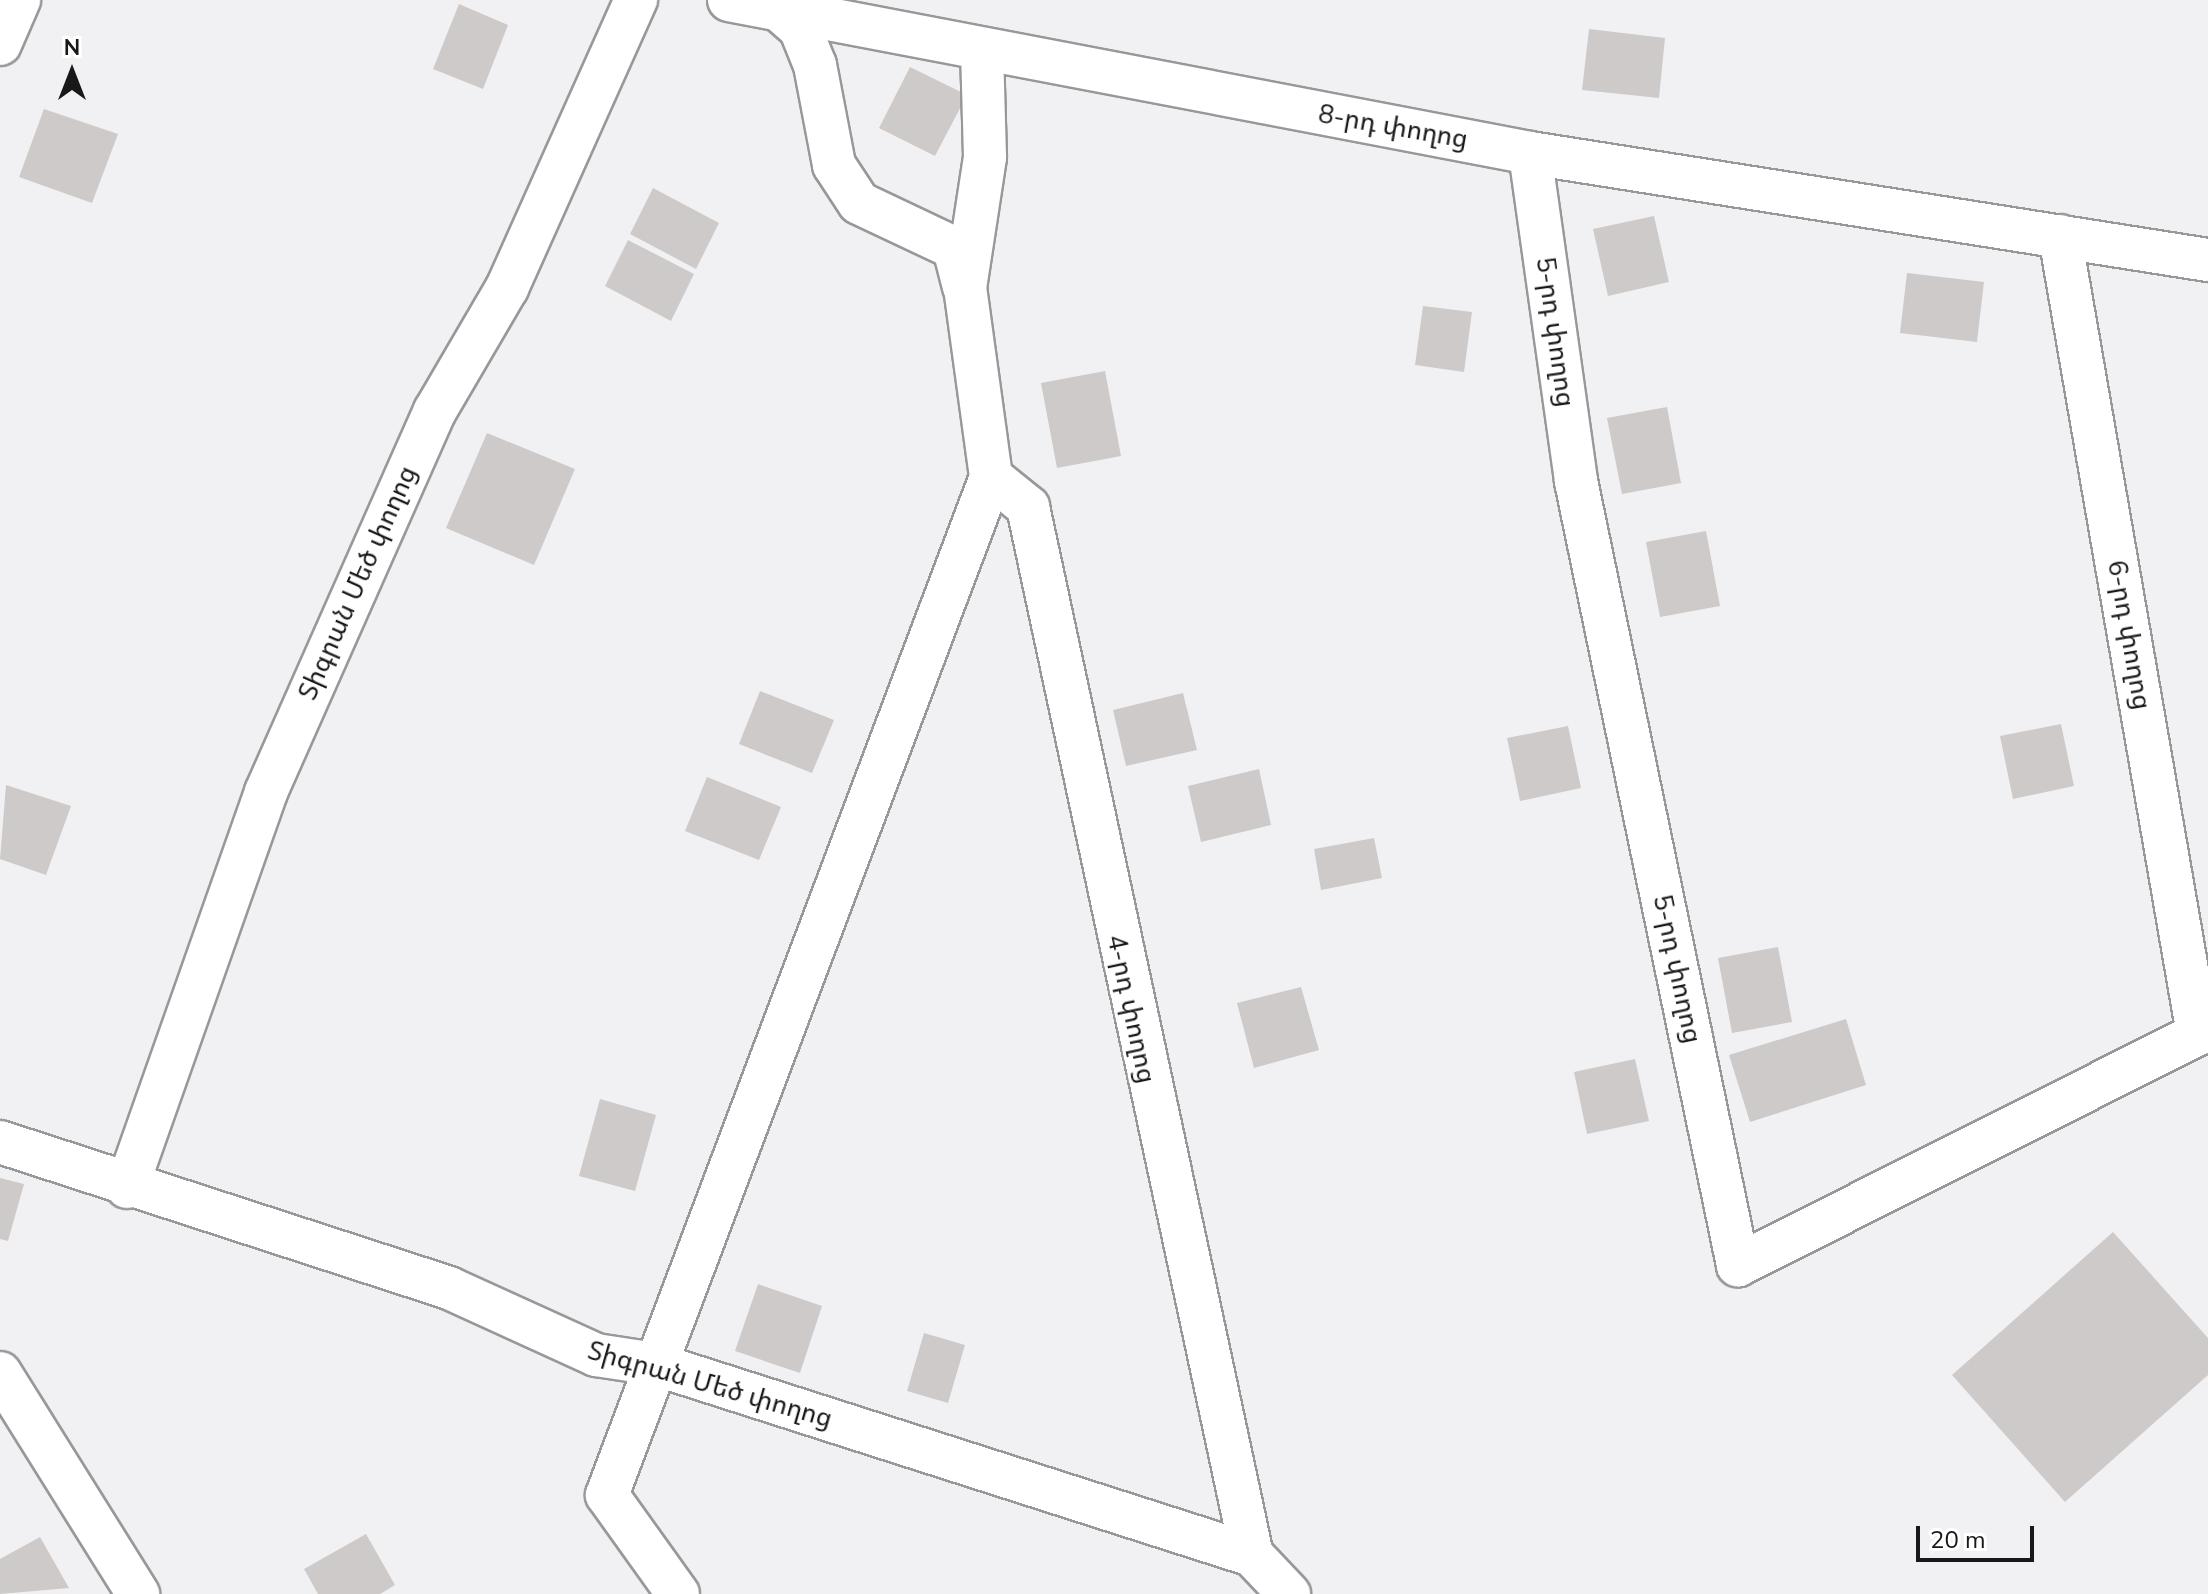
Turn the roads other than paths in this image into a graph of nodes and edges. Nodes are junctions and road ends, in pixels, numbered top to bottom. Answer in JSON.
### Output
{"nodes":[{"id":1,"x":19,"y":0,"type":"edge"},
{"id":2,"x":636,"y":0,"type":"edge"},
{"id":3,"x":729,"y":0,"type":"edge"},
{"id":4,"x":779,"y":10,"type":"junction"},
{"id":5,"x":0,"y":44,"type":"edge"},
{"id":6,"x":982,"y":52,"type":"junction"},
{"id":7,"x":1530,"y":153,"type":"junction"},
{"id":8,"x":2060,"y":236,"type":"junction"},
{"id":9,"x":2208,"y":260,"type":"edge"},
{"id":10,"x":965,"y":288,"type":"junction"},
{"id":11,"x":991,"y":477,"type":"junction"},
{"id":12,"x":2203,"y":1031,"type":"edge"},
{"id":13,"x":0,"y":1142,"type":"edge"},
{"id":14,"x":127,"y":1187,"type":"junction"},
{"id":15,"x":655,"y":1364,"type":"junction"},
{"id":16,"x":0,"y":1373,"type":"edge"},
{"id":17,"x":1252,"y":1555,"type":"junction"},
{"id":18,"x":138,"y":1594,"type":"edge"},
{"id":19,"x":678,"y":1594,"type":"edge"},
{"id":20,"x":1289,"y":1594,"type":"edge"}],
"edges":[{"from":1,"to":5,"type":"street"},
{"from":2,"to":14,"type":"street","name":"Տիգրան Մեծ փողոց"},
{"from":3,"to":4,"type":"street","name":"8-րդ փողոց"},
{"from":4,"to":6,"type":"street","name":"8-րդ փողոց"},
{"from":4,"to":10,"type":"street"},
{"from":6,"to":7,"type":"street","name":"8-րդ փողոց"},
{"from":6,"to":10,"type":"street"},
{"from":7,"to":8,"type":"street","name":"8-րդ փողոց"},
{"from":7,"to":12,"type":"street","name":"5-րդ փողոց"},
{"from":8,"to":9,"type":"street","name":"8-րդ փողոց"},
{"from":8,"to":12,"type":"street","name":"6-րդ փողոց"},
{"from":10,"to":11,"type":"street"},
{"from":11,"to":15,"type":"street"},
{"from":11,"to":17,"type":"street","name":"4-րդ փողոց"},
{"from":13,"to":14,"type":"street","name":"Տիգրան Մեծ փողոց"},
{"from":14,"to":15,"type":"street","name":"Տիգրան Մեծ փողոց"},
{"from":15,"to":17,"type":"street","name":"Տիգրան Մեծ փողոց"},
{"from":15,"to":19,"type":"street"},
{"from":16,"to":18,"type":"street"},
{"from":17,"to":20,"type":"street"}]}
